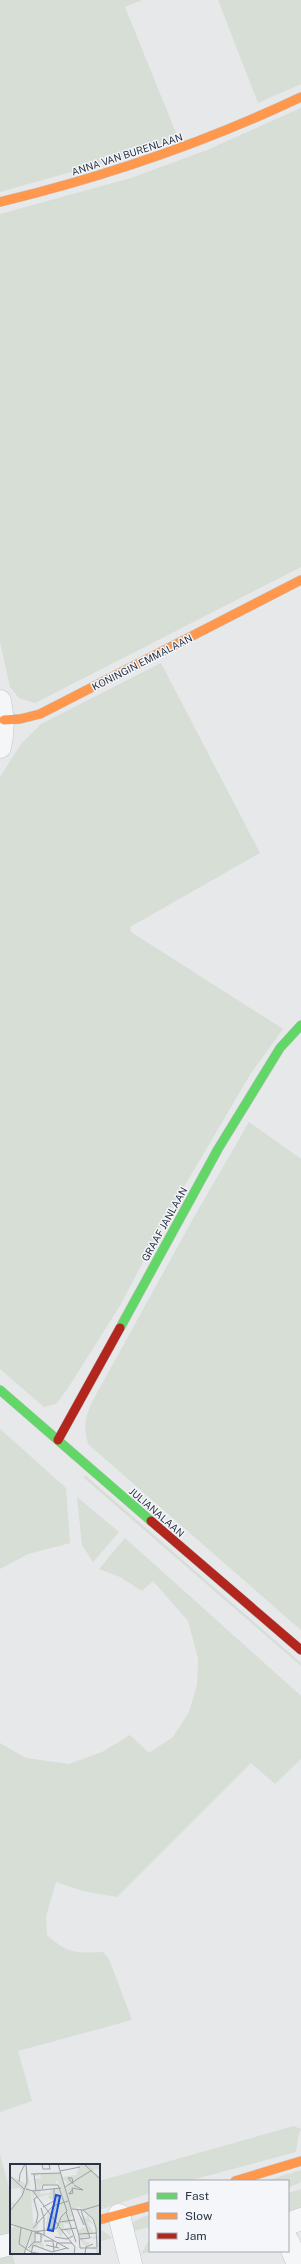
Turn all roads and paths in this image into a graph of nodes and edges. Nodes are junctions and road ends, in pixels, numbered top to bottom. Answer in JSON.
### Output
{"nodes":[{"id":1,"x":301,"y":97,"type":"edge"},
{"id":2,"x":0,"y":202,"type":"edge"},
{"id":3,"x":301,"y":581,"type":"edge"},
{"id":4,"x":2,"y":710,"type":"edge"},
{"id":5,"x":0,"y":747,"type":"edge"},
{"id":6,"x":301,"y":1024,"type":"edge"},
{"id":7,"x":0,"y":1390,"type":"edge"},
{"id":8,"x":58,"y":1440,"type":"junction"},
{"id":9,"x":301,"y":1650,"type":"edge"},
{"id":10,"x":301,"y":2162,"type":"edge"},
{"id":11,"x":238,"y":2180,"type":"edge"},
{"id":12,"x":149,"y":2206,"type":"edge"},
{"id":13,"x":109,"y":2218,"type":"edge"},
{"id":14,"x":301,"y":2219,"type":"edge"},
{"id":15,"x":289,"y":2224,"type":"edge"},
{"id":16,"x":289,"y":2243,"type":"edge"},
{"id":17,"x":10,"y":2244,"type":"edge"},
{"id":18,"x":0,"y":2247,"type":"edge"},
{"id":19,"x":131,"y":2264,"type":"edge"},
{"id":20,"x":298,"y":2264,"type":"edge"}],
"edges":[{"from":1,"to":2,"type":"street","name":"ANNA VAN BURENLAAN"},
{"from":3,"to":4,"type":"street","name":"KONINGIN EMMALAAN"},
{"from":4,"to":5,"type":"street","name":"KONINGIN EMMALAAN"},
{"from":6,"to":8,"type":"street","name":"GRAAF JANLAAN"},
{"from":7,"to":8,"type":"street","name":"JULIANALAAN"},
{"from":8,"to":9,"type":"street","name":"JULIANALAAN"},
{"from":10,"to":11,"type":"street"},
{"from":12,"to":13,"type":"street"},
{"from":13,"to":19,"type":"street"},
{"from":14,"to":15,"type":"street"},
{"from":16,"to":20,"type":"street"},
{"from":17,"to":18,"type":"street"}]}
